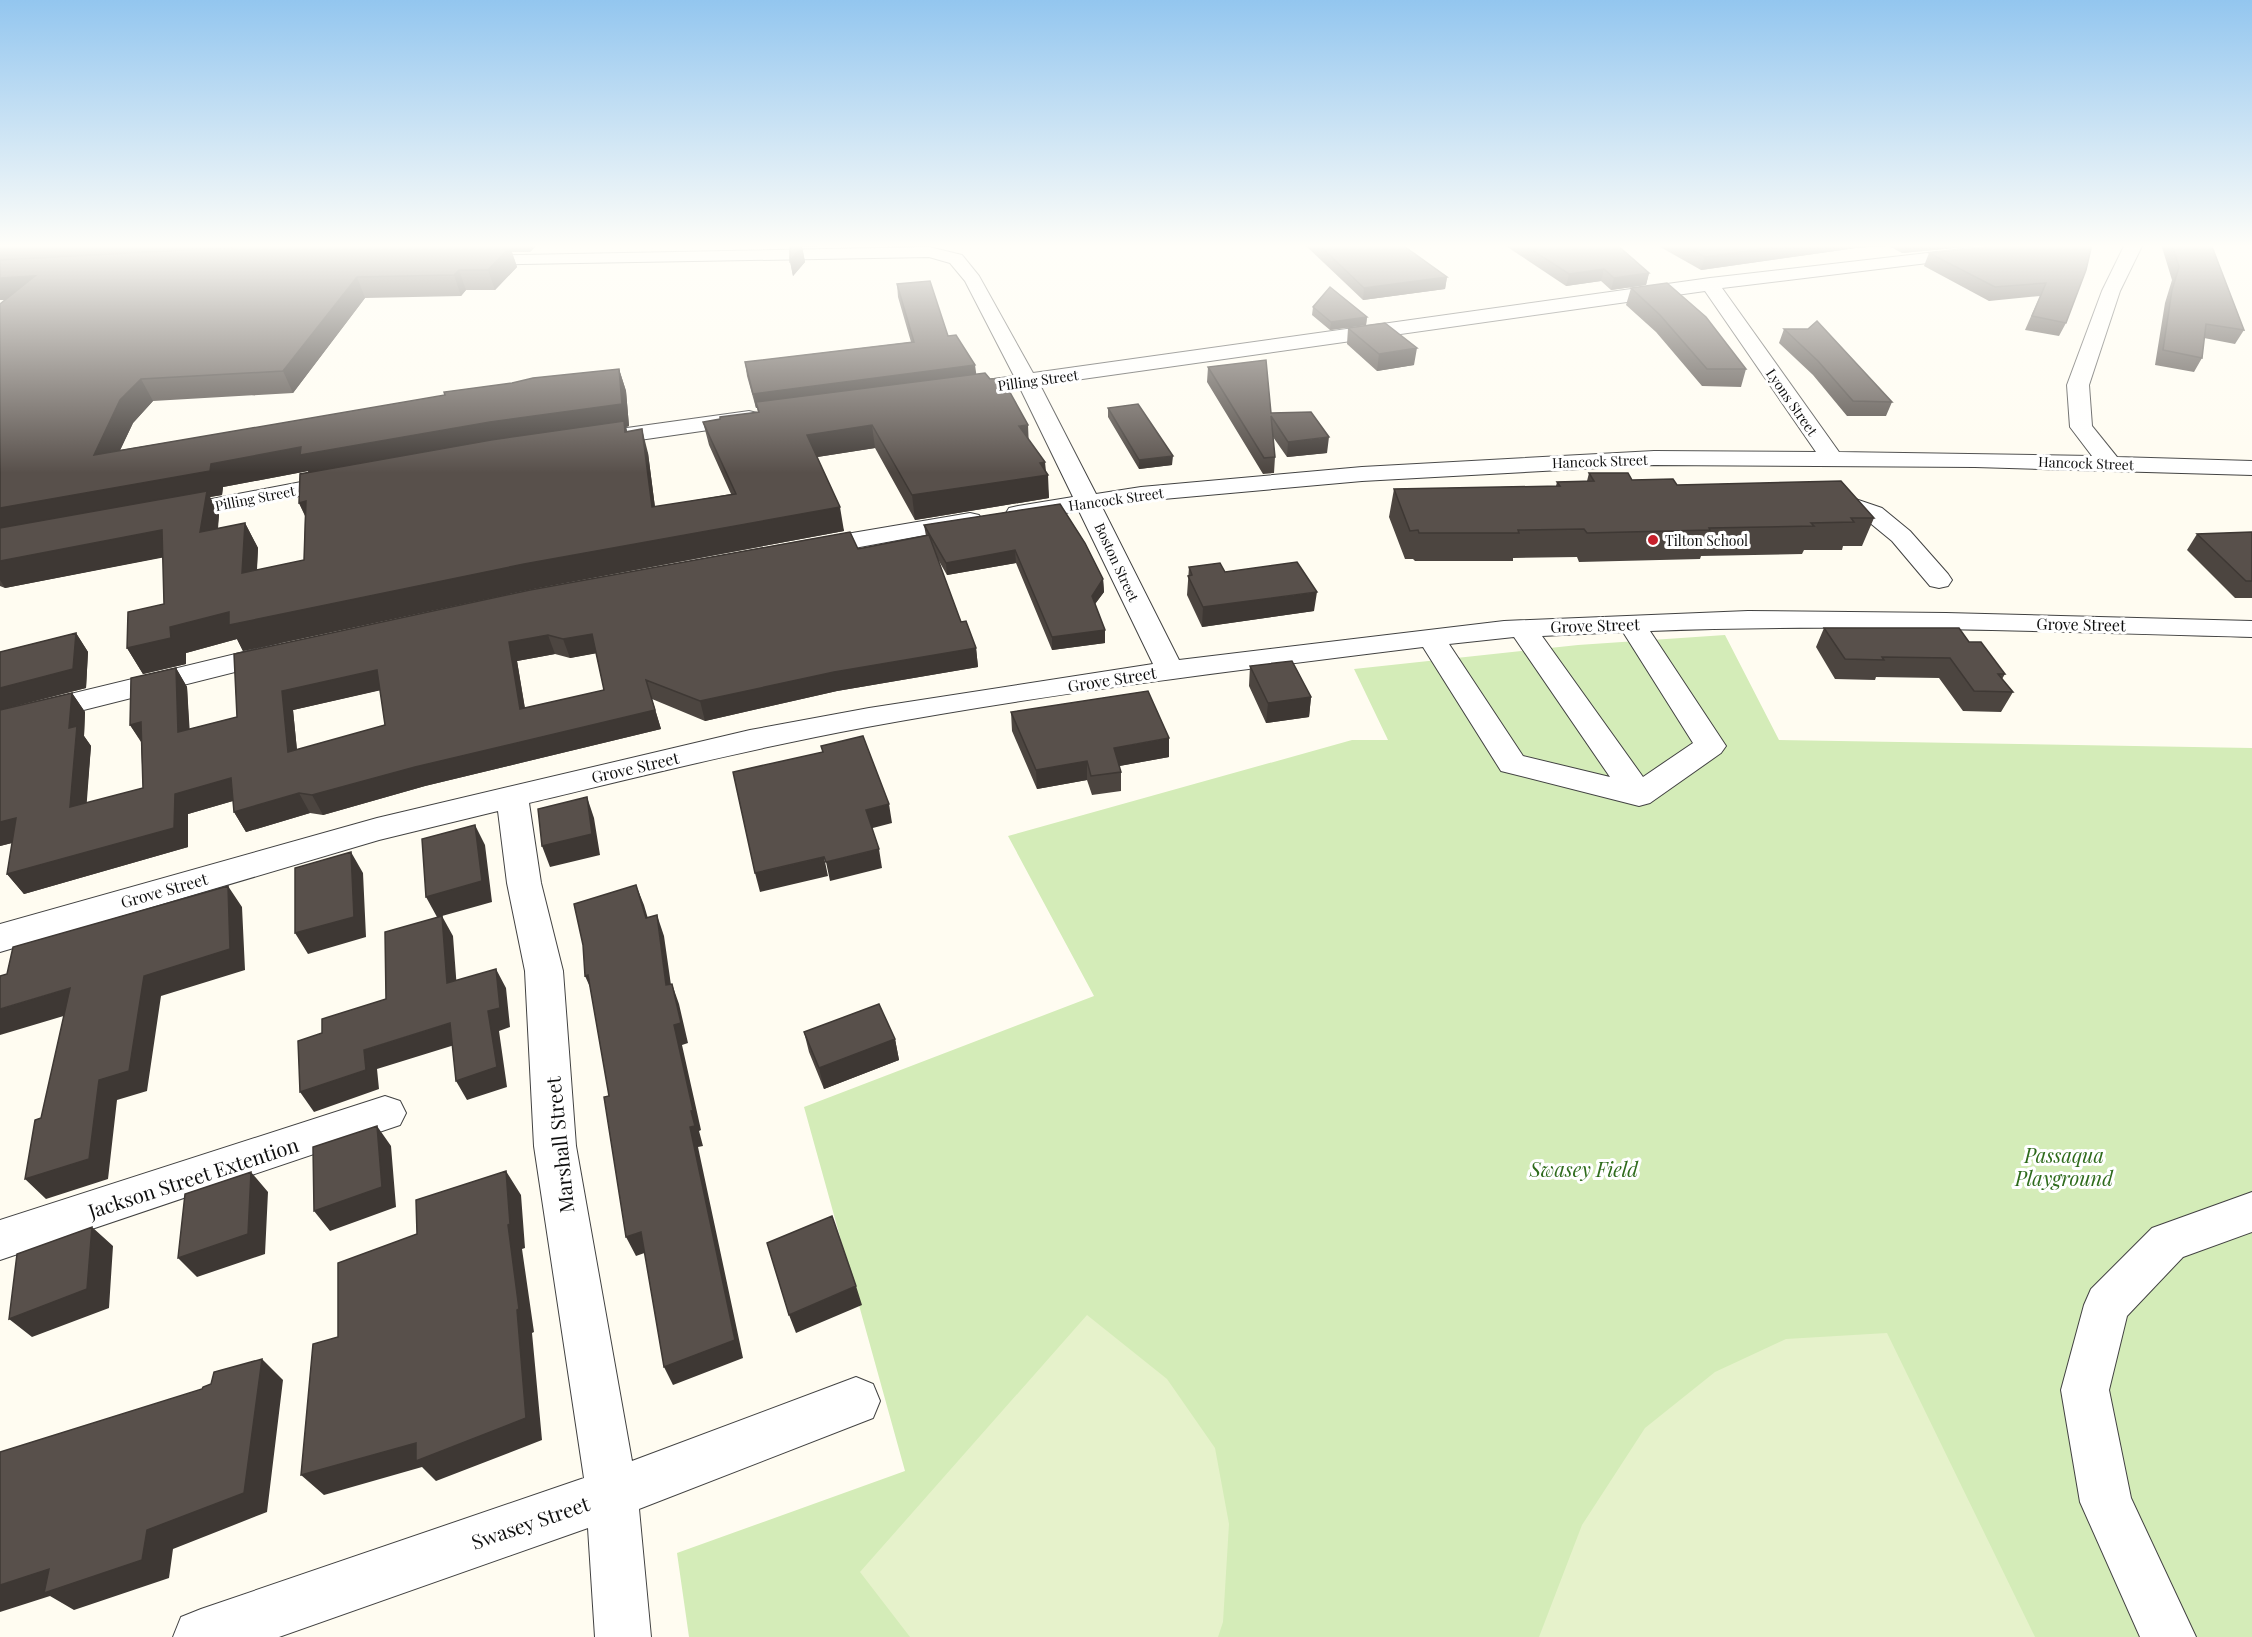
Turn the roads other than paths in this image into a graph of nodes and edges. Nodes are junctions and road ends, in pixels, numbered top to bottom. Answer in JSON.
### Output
{"nodes":[{"id":1,"x":994,"y":320,"type":"edge"},
{"id":2,"x":1449,"y":320,"type":"edge"},
{"id":3,"x":1735,"y":320,"type":"edge"},
{"id":4,"x":2101,"y":320,"type":"edge"},
{"id":5,"x":1027,"y":382,"type":"junction"},
{"id":6,"x":945,"y":392,"type":"edge"},
{"id":7,"x":772,"y":414,"type":"edge"},
{"id":8,"x":580,"y":442,"type":"edge"},
{"id":9,"x":1833,"y":460,"type":"junction"},
{"id":10,"x":1547,"y":463,"type":"junction"},
{"id":11,"x":2110,"y":464,"type":"junction"},
{"id":12,"x":2252,"y":468,"type":"edge"},
{"id":13,"x":1795,"y":475,"type":"junction"},
{"id":14,"x":362,"y":478,"type":"edge"},
{"id":15,"x":1564,"y":489,"type":"edge"},
{"id":16,"x":1089,"y":502,"type":"junction"},
{"id":17,"x":146,"y":519,"type":"edge"},
{"id":18,"x":787,"y":553,"type":"edge"},
{"id":19,"x":1939,"y":580,"type":"dead end"},
{"id":20,"x":1631,"y":624,"type":"junction"},
{"id":21,"x":1522,"y":628,"type":"junction"},
{"id":22,"x":2252,"y":629,"type":"edge"},
{"id":23,"x":1431,"y":638,"type":"junction"},
{"id":24,"x":294,"y":649,"type":"edge"},
{"id":25,"x":1170,"y":670,"type":"junction"},
{"id":26,"x":0,"y":721,"type":"edge"},
{"id":27,"x":1639,"y":795,"type":"junction"},
{"id":28,"x":512,"y":796,"type":"junction"},
{"id":29,"x":0,"y":938,"type":"edge"},
{"id":30,"x":385,"y":1113,"type":"dead end"},
{"id":31,"x":2252,"y":1212,"type":"edge"},
{"id":32,"x":0,"y":1240,"type":"edge"},
{"id":33,"x":856,"y":1401,"type":"dead end"},
{"id":34,"x":612,"y":1494,"type":"junction"},
{"id":35,"x":201,"y":1637,"type":"edge"},
{"id":36,"x":622,"y":1637,"type":"edge"},
{"id":37,"x":2168,"y":1637,"type":"edge"}],
"edges":[{"from":1,"to":5,"type":"street","name":"Boston Street"},
{"from":2,"to":5,"type":"street","name":"Pilling Street"},
{"from":3,"to":9,"type":"street","name":"Lyons Street"},
{"from":4,"to":11,"type":"street"},
{"from":5,"to":6,"type":"street","name":"Pilling Street"},
{"from":5,"to":16,"type":"street","name":"Boston Street"},
{"from":7,"to":8,"type":"street"},
{"from":9,"to":11,"type":"street","name":"Hancock Street"},
{"from":9,"to":13,"type":"street","name":"Hancock Street"},
{"from":10,"to":13,"type":"street","name":"Hancock Street"},
{"from":10,"to":15,"type":"street"},
{"from":10,"to":16,"type":"street","name":"Hancock Street"},
{"from":11,"to":12,"type":"street","name":"Hancock Street"},
{"from":13,"to":19,"type":"street"},
{"from":14,"to":17,"type":"street","name":"Pilling Street"},
{"from":16,"to":18,"type":"street","name":"Hancock Street"},
{"from":16,"to":25,"type":"street","name":"Boston Street"},
{"from":20,"to":21,"type":"street","name":"Grove Street"},
{"from":20,"to":22,"type":"street","name":"Grove Street"},
{"from":20,"to":27,"type":"street"},
{"from":21,"to":23,"type":"street","name":"Grove Street"},
{"from":21,"to":27,"type":"street"},
{"from":23,"to":25,"type":"street","name":"Grove Street"},
{"from":23,"to":27,"type":"street"},
{"from":24,"to":26,"type":"street"},
{"from":25,"to":28,"type":"street","name":"Grove Street"},
{"from":28,"to":29,"type":"street","name":"Grove Street"},
{"from":28,"to":34,"type":"street","name":"Marshall Street"},
{"from":30,"to":32,"type":"street","name":"Jackson Street Extention"},
{"from":31,"to":37,"type":"street"},
{"from":33,"to":34,"type":"street","name":"Swasey Street"},
{"from":34,"to":35,"type":"street","name":"Swasey Street"},
{"from":34,"to":36,"type":"street","name":"Marshall Street"}]}
